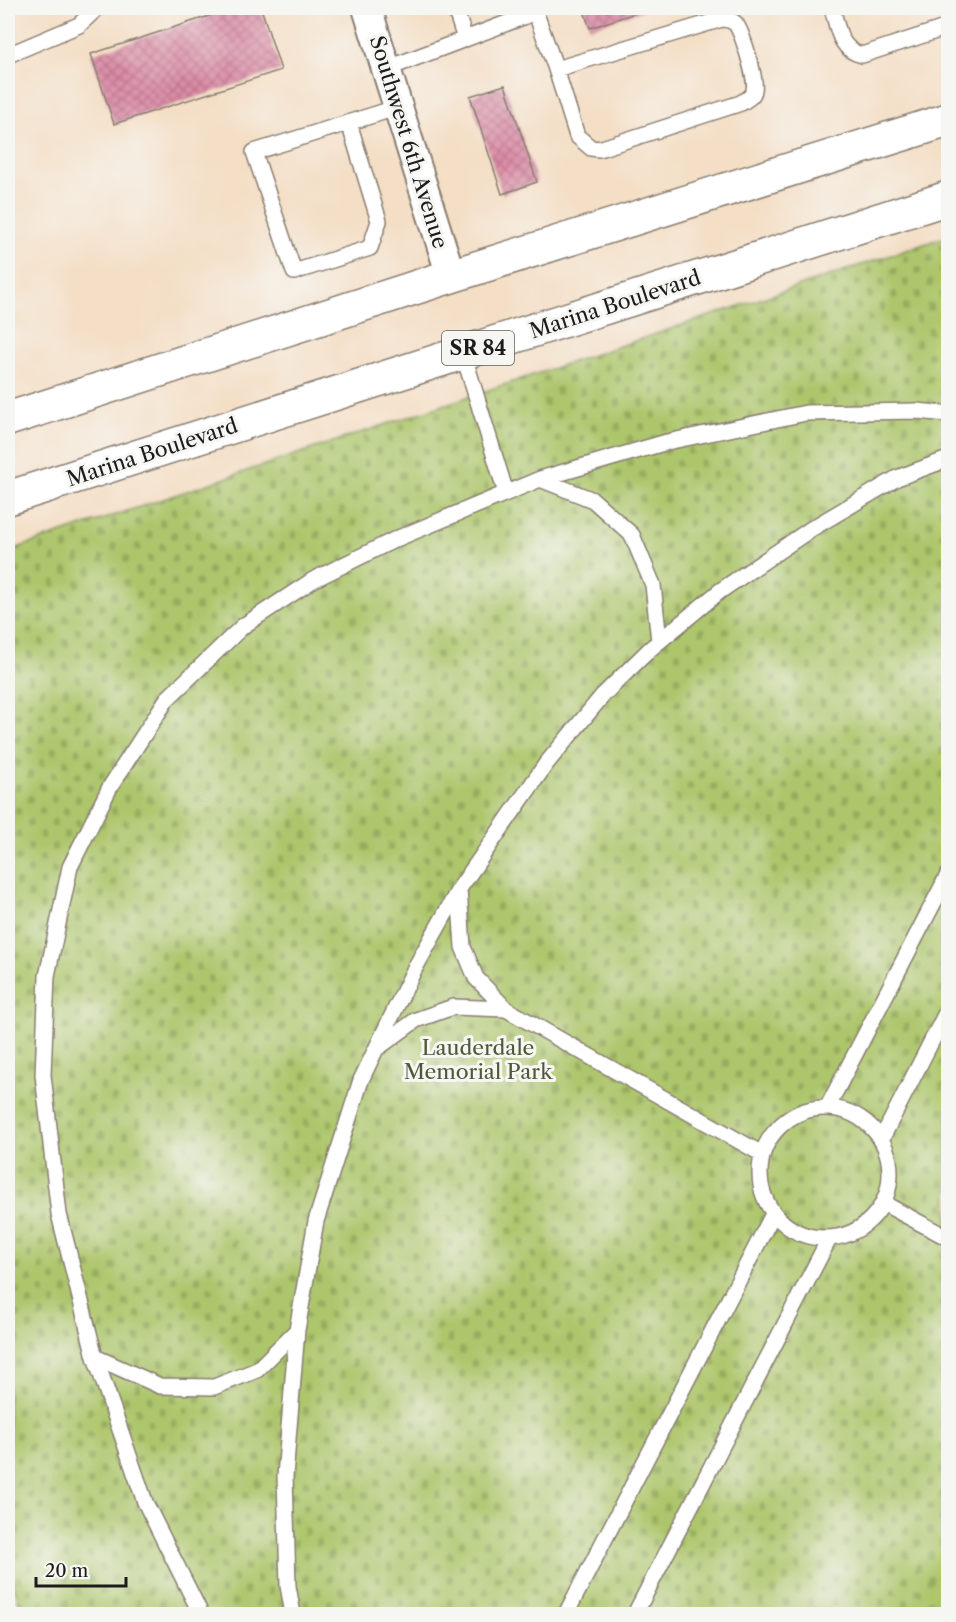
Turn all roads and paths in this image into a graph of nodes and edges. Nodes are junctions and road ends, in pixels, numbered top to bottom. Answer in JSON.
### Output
{"nodes":[{"id":1,"x":97,"y":8,"type":"edge"},
{"id":2,"x":367,"y":8,"type":"edge"},
{"id":3,"x":455,"y":8,"type":"edge"},
{"id":4,"x":832,"y":8,"type":"edge"},
{"id":5,"x":535,"y":9,"type":"edge"},
{"id":6,"x":948,"y":27,"type":"edge"},
{"id":7,"x":465,"y":39,"type":"junction"},
{"id":8,"x":8,"y":55,"type":"edge"},
{"id":9,"x":386,"y":69,"type":"junction"},
{"id":10,"x":556,"y":69,"type":"junction"},
{"id":11,"x":399,"y":107,"type":"junction"},
{"id":12,"x":948,"y":120,"type":"edge"},
{"id":13,"x":349,"y":123,"type":"junction"},
{"id":14,"x":948,"y":198,"type":"edge"},
{"id":15,"x":451,"y":276,"type":"junction"},
{"id":16,"x":463,"y":353,"type":"junction"},
{"id":17,"x":948,"y":414,"type":"edge"},
{"id":18,"x":8,"y":419,"type":"edge"},
{"id":19,"x":948,"y":459,"type":"edge"},
{"id":20,"x":540,"y":479,"type":"junction"},
{"id":21,"x":506,"y":493,"type":"junction"},
{"id":22,"x":8,"y":498,"type":"edge"},
{"id":23,"x":659,"y":641,"type":"junction"},
{"id":24,"x":948,"y":875,"type":"edge"},
{"id":25,"x":459,"y":889,"type":"junction"},
{"id":26,"x":506,"y":1009,"type":"junction"},
{"id":27,"x":948,"y":1009,"type":"edge"},
{"id":28,"x":376,"y":1049,"type":"junction"},
{"id":29,"x":827,"y":1108,"type":"junction"},
{"id":30,"x":881,"y":1140,"type":"junction"},
{"id":31,"x":762,"y":1154,"type":"junction"},
{"id":32,"x":883,"y":1203,"type":"junction"},
{"id":33,"x":773,"y":1214,"type":"junction"},
{"id":34,"x":948,"y":1238,"type":"edge"},
{"id":35,"x":830,"y":1239,"type":"junction"},
{"id":36,"x":297,"y":1330,"type":"junction"},
{"id":37,"x":95,"y":1357,"type":"junction"},
{"id":38,"x":201,"y":1614,"type":"edge"},
{"id":39,"x":293,"y":1614,"type":"edge"},
{"id":40,"x":566,"y":1614,"type":"edge"},
{"id":41,"x":635,"y":1614,"type":"edge"}],
"edges":[{"from":1,"to":8,"type":"lane"},
{"from":2,"to":9,"type":"street","name":"Southwest 6th Avenue"},
{"from":3,"to":7,"type":"lane"},
{"from":4,"to":6,"type":"lane"},
{"from":5,"to":7,"type":"lane"},
{"from":5,"to":10,"type":"lane"},
{"from":7,"to":9,"type":"lane"},
{"from":9,"to":11,"type":"street","name":"Southwest 6th Avenue"},
{"from":10,"to":10,"type":"lane"},
{"from":11,"to":13,"type":"lane"},
{"from":11,"to":15,"type":"street","name":"Southwest 6th Avenue"},
{"from":12,"to":15,"type":"main road"},
{"from":13,"to":13,"type":"lane"},
{"from":14,"to":16,"type":"main road","name":"Marina Boulevard","number":"SR 84"},
{"from":15,"to":18,"type":"main road"},
{"from":16,"to":21,"type":"lane"},
{"from":16,"to":22,"type":"main road","name":"Marina Boulevard","number":"SR 84"},
{"from":17,"to":20,"type":"lane"},
{"from":19,"to":23,"type":"lane"},
{"from":20,"to":21,"type":"lane"},
{"from":20,"to":23,"type":"lane"},
{"from":21,"to":37,"type":"lane"},
{"from":23,"to":25,"type":"lane"},
{"from":24,"to":29,"type":"lane"},
{"from":25,"to":26,"type":"lane"},
{"from":25,"to":28,"type":"lane"},
{"from":26,"to":28,"type":"lane"},
{"from":26,"to":31,"type":"lane"},
{"from":27,"to":30,"type":"lane"},
{"from":28,"to":36,"type":"lane"},
{"from":29,"to":30,"type":"lane"},
{"from":29,"to":31,"type":"lane"},
{"from":30,"to":32,"type":"lane"},
{"from":31,"to":33,"type":"lane"},
{"from":32,"to":34,"type":"lane"},
{"from":32,"to":35,"type":"lane"},
{"from":33,"to":35,"type":"lane"},
{"from":33,"to":40,"type":"lane"},
{"from":35,"to":41,"type":"lane"},
{"from":36,"to":37,"type":"lane"},
{"from":36,"to":39,"type":"lane"},
{"from":37,"to":38,"type":"lane"}]}
